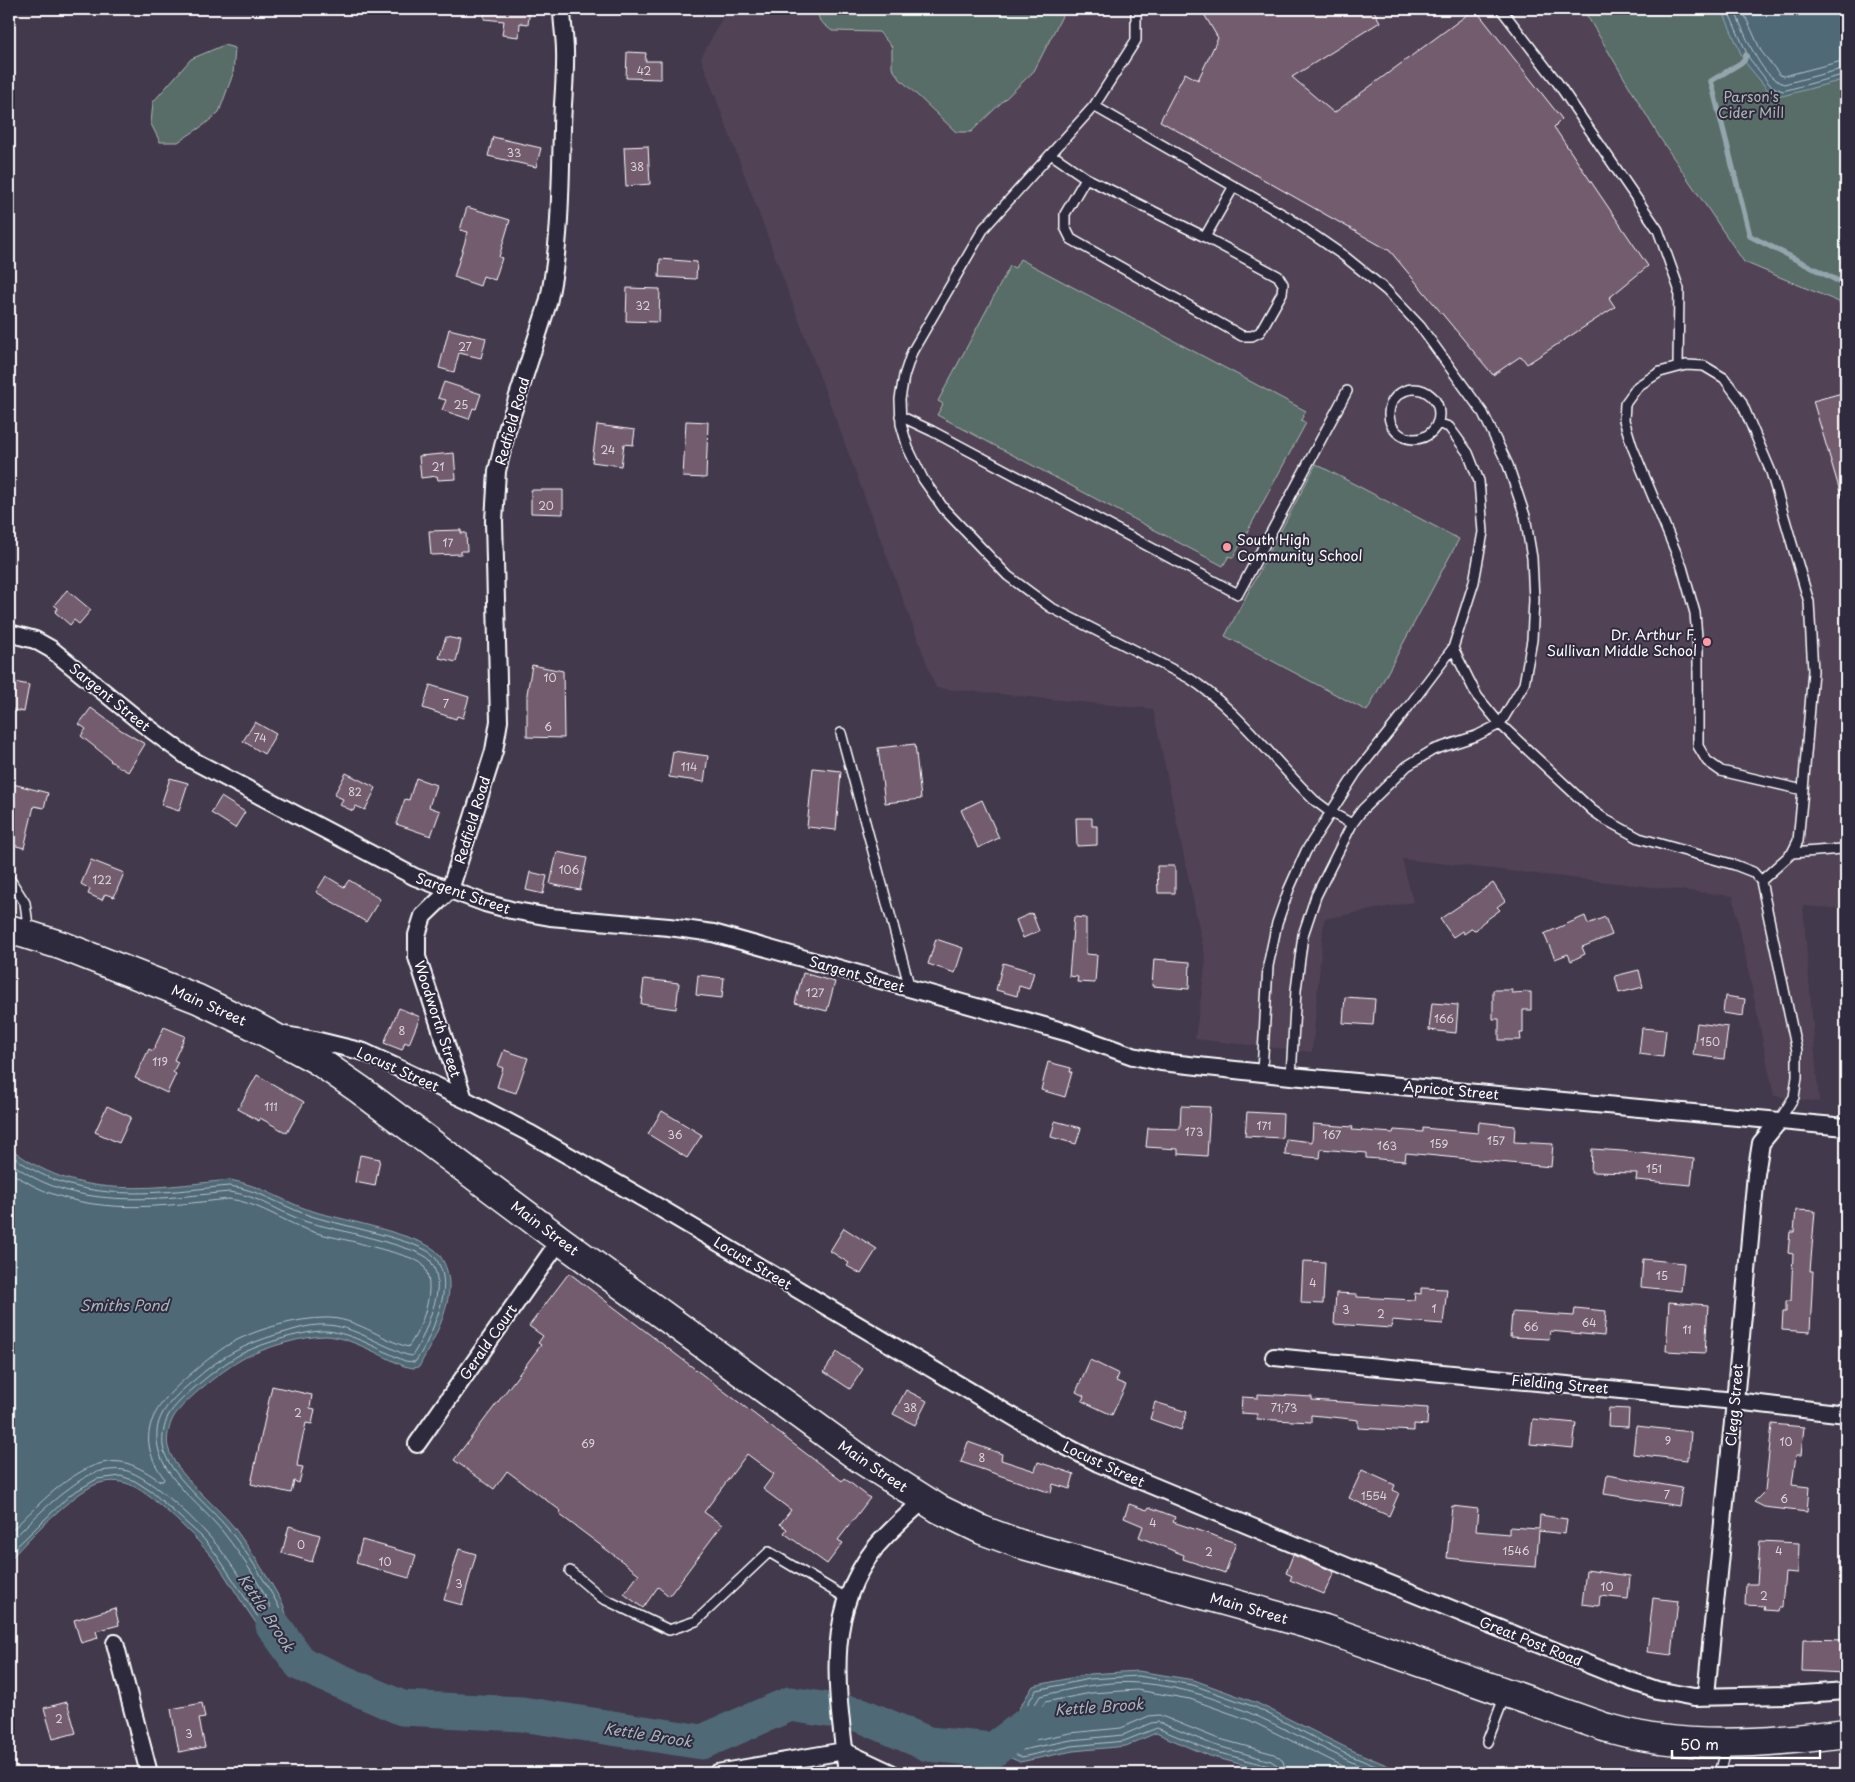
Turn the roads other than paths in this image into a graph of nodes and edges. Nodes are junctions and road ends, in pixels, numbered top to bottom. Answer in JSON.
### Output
{"nodes":[{"id":1,"x":562,"y":9,"type":"edge"},
{"id":2,"x":1136,"y":9,"type":"edge"},
{"id":3,"x":1501,"y":9,"type":"edge"},
{"id":4,"x":1094,"y":106,"type":"junction"},
{"id":5,"x":1051,"y":154,"type":"junction"},
{"id":6,"x":1086,"y":178,"type":"junction"},
{"id":7,"x":1234,"y":186,"type":"junction"},
{"id":8,"x":1205,"y":236,"type":"junction"},
{"id":9,"x":1678,"y":367,"type":"junction"},
{"id":10,"x":1347,"y":391,"type":"dead end"},
{"id":11,"x":900,"y":416,"type":"junction"},
{"id":12,"x":1437,"y":423,"type":"junction"},
{"id":13,"x":9,"y":633,"type":"edge"},
{"id":14,"x":1453,"y":648,"type":"junction"},
{"id":15,"x":1500,"y":724,"type":"junction"},
{"id":16,"x":841,"y":733,"type":"dead end"},
{"id":17,"x":1802,"y":790,"type":"junction"},
{"id":18,"x":1330,"y":812,"type":"junction"},
{"id":19,"x":1352,"y":824,"type":"junction"},
{"id":20,"x":1846,"y":850,"type":"edge"},
{"id":21,"x":1792,"y":852,"type":"junction"},
{"id":22,"x":9,"y":878,"type":"edge"},
{"id":23,"x":1762,"y":881,"type":"junction"},
{"id":24,"x":450,"y":890,"type":"junction"},
{"id":25,"x":19,"y":932,"type":"edge"},
{"id":26,"x":914,"y":991,"type":"junction"},
{"id":27,"x":267,"y":1032,"type":"junction"},
{"id":28,"x":1061,"y":1032,"type":"joint"},
{"id":29,"x":1262,"y":1072,"type":"junction"},
{"id":30,"x":1291,"y":1076,"type":"junction"},
{"id":31,"x":464,"y":1099,"type":"junction"},
{"id":32,"x":1779,"y":1121,"type":"junction"},
{"id":33,"x":1846,"y":1127,"type":"edge"},
{"id":34,"x":560,"y":1240,"type":"junction"},
{"id":35,"x":1274,"y":1357,"type":"dead end"},
{"id":36,"x":1735,"y":1401,"type":"junction"},
{"id":37,"x":1846,"y":1414,"type":"edge"},
{"id":38,"x":417,"y":1444,"type":"dead end"},
{"id":39,"x":924,"y":1500,"type":"junction"},
{"id":40,"x":1230,"y":1518,"type":"joint"},
{"id":41,"x":570,"y":1571,"type":"dead end"},
{"id":42,"x":848,"y":1599,"type":"junction"},
{"id":43,"x":115,"y":1643,"type":"dead end"},
{"id":44,"x":1846,"y":1691,"type":"edge"},
{"id":45,"x":1506,"y":1693,"type":"junction"},
{"id":46,"x":1706,"y":1695,"type":"junction"},
{"id":47,"x":1846,"y":1733,"type":"edge"},
{"id":48,"x":1487,"y":1742,"type":"dead end"},
{"id":49,"x":1728,"y":1743,"type":"junction"},
{"id":50,"x":844,"y":1751,"type":"junction"},
{"id":51,"x":149,"y":1773,"type":"edge"},
{"id":52,"x":717,"y":1773,"type":"edge"},
{"id":53,"x":847,"y":1773,"type":"edge"},
{"id":54,"x":891,"y":1773,"type":"edge"},
{"id":55,"x":1720,"y":1773,"type":"edge"}],
"edges":[{"from":1,"to":24,"type":"street","name":"Redfield Road"},
{"from":2,"to":4,"type":"lane"},
{"from":3,"to":9,"type":"lane"},
{"from":4,"to":5,"type":"lane"},
{"from":4,"to":7,"type":"lane"},
{"from":5,"to":6,"type":"lane"},
{"from":5,"to":11,"type":"lane"},
{"from":6,"to":8,"type":"lane"},
{"from":6,"to":8,"type":"lane"},
{"from":7,"to":8,"type":"lane"},
{"from":7,"to":15,"type":"lane"},
{"from":9,"to":17,"type":"lane"},
{"from":9,"to":17,"type":"lane"},
{"from":10,"to":11,"type":"lane"},
{"from":11,"to":18,"type":"lane"},
{"from":12,"to":12,"type":"lane"},
{"from":12,"to":14,"type":"lane"},
{"from":13,"to":24,"type":"street","name":"Sargent Street"},
{"from":14,"to":15,"type":"lane"},
{"from":14,"to":18,"type":"lane"},
{"from":15,"to":19,"type":"lane"},
{"from":15,"to":23,"type":"lane"},
{"from":16,"to":26,"type":"lane"},
{"from":17,"to":21,"type":"lane"},
{"from":18,"to":19,"type":"lane"},
{"from":18,"to":29,"type":"lane"},
{"from":19,"to":30,"type":"lane"},
{"from":20,"to":21,"type":"lane"},
{"from":21,"to":23,"type":"lane"},
{"from":22,"to":25,"type":"lane"},
{"from":23,"to":32,"type":"lane"},
{"from":24,"to":26,"type":"street","name":"Sargent Street"},
{"from":24,"to":31,"type":"street","name":"Woodworth Street"},
{"from":25,"to":27,"type":"highway","name":"Main Street"},
{"from":26,"to":28,"type":"street","name":"Sargent Street"},
{"from":27,"to":31,"type":"street","name":"Locust Street"},
{"from":27,"to":34,"type":"highway","name":"Main Street"},
{"from":28,"to":29,"type":"street","name":"Apricot Street"},
{"from":29,"to":30,"type":"street","name":"Apricot Street"},
{"from":30,"to":32,"type":"street","name":"Apricot Street"},
{"from":31,"to":40,"type":"street","name":"Locust Street"},
{"from":32,"to":33,"type":"street","name":"Apricot Street"},
{"from":32,"to":36,"type":"street","name":"Clegg Street"},
{"from":34,"to":38,"type":"street","name":"Gerald Court"},
{"from":34,"to":39,"type":"highway","name":"Main Street"},
{"from":35,"to":36,"type":"street","name":"Fielding Street"},
{"from":36,"to":37,"type":"street","name":"Fielding Street"},
{"from":36,"to":46,"type":"street","name":"Clegg Street"},
{"from":39,"to":42,"type":"street"},
{"from":39,"to":45,"type":"highway","name":"Main Street"},
{"from":40,"to":46,"type":"street","name":"Great Post Road"},
{"from":41,"to":42,"type":"lane"},
{"from":42,"to":50,"type":"street"},
{"from":43,"to":51,"type":"street"},
{"from":44,"to":46,"type":"street","name":"Great Post Road"},
{"from":45,"to":48,"type":"lane"},
{"from":45,"to":49,"type":"highway","name":"Main Street"},
{"from":47,"to":49,"type":"highway","name":"Main Street"},
{"from":49,"to":55,"type":"lane"},
{"from":50,"to":52,"type":"street"},
{"from":50,"to":53,"type":"street"},
{"from":50,"to":54,"type":"street"}]}
